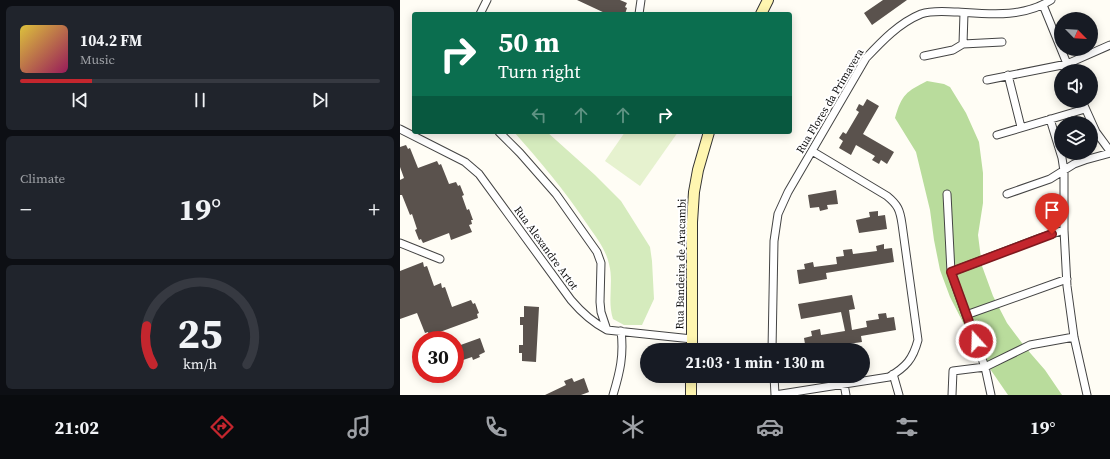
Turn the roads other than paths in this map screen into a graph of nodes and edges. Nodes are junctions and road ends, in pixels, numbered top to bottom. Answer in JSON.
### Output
{"nodes":[{"id":1,"x":487,"y":0,"type":"edge"},
{"id":2,"x":641,"y":0,"type":"edge"},
{"id":3,"x":768,"y":0,"type":"edge"},
{"id":4,"x":1051,"y":0,"type":"edge"},
{"id":5,"x":1043,"y":5,"type":"junction"},
{"id":6,"x":481,"y":12,"type":"edge"},
{"id":7,"x":639,"y":12,"type":"edge"},
{"id":8,"x":762,"y":12,"type":"edge"},
{"id":9,"x":964,"y":13,"type":"junction"},
{"id":10,"x":1054,"y":32,"type":"edge"},
{"id":11,"x":1002,"y":42,"type":"dead end"},
{"id":12,"x":963,"y":44,"type":"junction"},
{"id":13,"x":1110,"y":44,"type":"edge"},
{"id":14,"x":924,"y":56,"type":"dead end"},
{"id":15,"x":1076,"y":64,"type":"edge"},
{"id":16,"x":1054,"y":70,"type":"edge"},
{"id":17,"x":1008,"y":75,"type":"junction"},
{"id":18,"x":987,"y":80,"type":"dead end"},
{"id":19,"x":1085,"y":109,"type":"joint"},
{"id":20,"x":1050,"y":119,"type":"junction"},
{"id":21,"x":1021,"y":127,"type":"junction"},
{"id":22,"x":400,"y":129,"type":"edge"},
{"id":23,"x":501,"y":134,"type":"edge"},
{"id":24,"x":708,"y":134,"type":"edge"},
{"id":25,"x":997,"y":135,"type":"dead end"},
{"id":26,"x":812,"y":151,"type":"junction"},
{"id":27,"x":1110,"y":152,"type":"edge"},
{"id":28,"x":1064,"y":170,"type":"junction"},
{"id":29,"x":947,"y":194,"type":"dead end"},
{"id":30,"x":1007,"y":194,"type":"dead end"},
{"id":31,"x":1064,"y":230,"type":"junction"},
{"id":32,"x":400,"y":243,"type":"edge"},
{"id":33,"x":440,"y":259,"type":"dead end"},
{"id":34,"x":951,"y":272,"type":"junction"},
{"id":35,"x":1067,"y":279,"type":"junction"},
{"id":36,"x":966,"y":315,"type":"junction"},
{"id":37,"x":607,"y":330,"type":"junction"},
{"id":38,"x":622,"y":331,"type":"junction"},
{"id":39,"x":1074,"y":337,"type":"junction"},
{"id":40,"x":692,"y":339,"type":"junction"},
{"id":41,"x":692,"y":343,"type":"edge"},
{"id":42,"x":772,"y":343,"type":"edge"},
{"id":43,"x":985,"y":367,"type":"junction"},
{"id":44,"x":893,"y":374,"type":"junction"},
{"id":45,"x":691,"y":383,"type":"edge"},
{"id":46,"x":774,"y":383,"type":"edge"},
{"id":47,"x":844,"y":384,"type":"junction"},
{"id":48,"x":613,"y":395,"type":"edge"},
{"id":49,"x":691,"y":395,"type":"edge"},
{"id":50,"x":775,"y":395,"type":"edge"},
{"id":51,"x":846,"y":395,"type":"edge"},
{"id":52,"x":899,"y":395,"type":"edge"},
{"id":53,"x":952,"y":395,"type":"edge"},
{"id":54,"x":991,"y":395,"type":"edge"},
{"id":55,"x":1087,"y":395,"type":"edge"}],
"edges":[{"from":1,"to":6,"type":"street"},
{"from":2,"to":7,"type":"street"},
{"from":3,"to":8,"type":"main road"},
{"from":4,"to":5,"type":"street","name":"Rua Flores da Primavera"},
{"from":5,"to":9,"type":"street","name":"Rua Flores da Primavera"},
{"from":5,"to":10,"type":"street"},
{"from":9,"to":12,"type":"street"},
{"from":9,"to":26,"type":"street","name":"Rua Flores da Primavera"},
{"from":11,"to":12,"type":"street"},
{"from":12,"to":14,"type":"street"},
{"from":13,"to":15,"type":"street"},
{"from":16,"to":17,"type":"street"},
{"from":17,"to":18,"type":"street"},
{"from":17,"to":21,"type":"street"},
{"from":19,"to":20,"type":"street"},
{"from":19,"to":27,"type":"street"},
{"from":20,"to":21,"type":"street"},
{"from":20,"to":28,"type":"street"},
{"from":21,"to":25,"type":"street"},
{"from":22,"to":37,"type":"street","name":"Rua Alexandre Artot"},
{"from":23,"to":37,"type":"street"},
{"from":24,"to":40,"type":"main road","name":"Rua Bandeira de Aracambi"},
{"from":26,"to":42,"type":"street","name":"Rua Flores da Primavera"},
{"from":26,"to":44,"type":"street"},
{"from":27,"to":28,"type":"street"},
{"from":28,"to":30,"type":"street"},
{"from":28,"to":31,"type":"street"},
{"from":29,"to":34,"type":"street"},
{"from":31,"to":34,"type":"street"},
{"from":31,"to":35,"type":"street"},
{"from":32,"to":33,"type":"street"},
{"from":34,"to":36,"type":"street"},
{"from":35,"to":36,"type":"street"},
{"from":35,"to":39,"type":"street"},
{"from":36,"to":43,"type":"street"},
{"from":37,"to":38,"type":"street","name":"Rua Alexandre Artot"},
{"from":38,"to":40,"type":"street","name":"Rua Alexandre Artot"},
{"from":38,"to":48,"type":"street"},
{"from":39,"to":43,"type":"street"},
{"from":39,"to":55,"type":"street"},
{"from":40,"to":41,"type":"main road","name":"Rua Bandeira de Aracambi"},
{"from":43,"to":53,"type":"street"},
{"from":43,"to":54,"type":"street"},
{"from":44,"to":47,"type":"street"},
{"from":44,"to":52,"type":"street"},
{"from":45,"to":49,"type":"main road"},
{"from":46,"to":50,"type":"street"},
{"from":47,"to":50,"type":"street"},
{"from":47,"to":51,"type":"street"}]}
